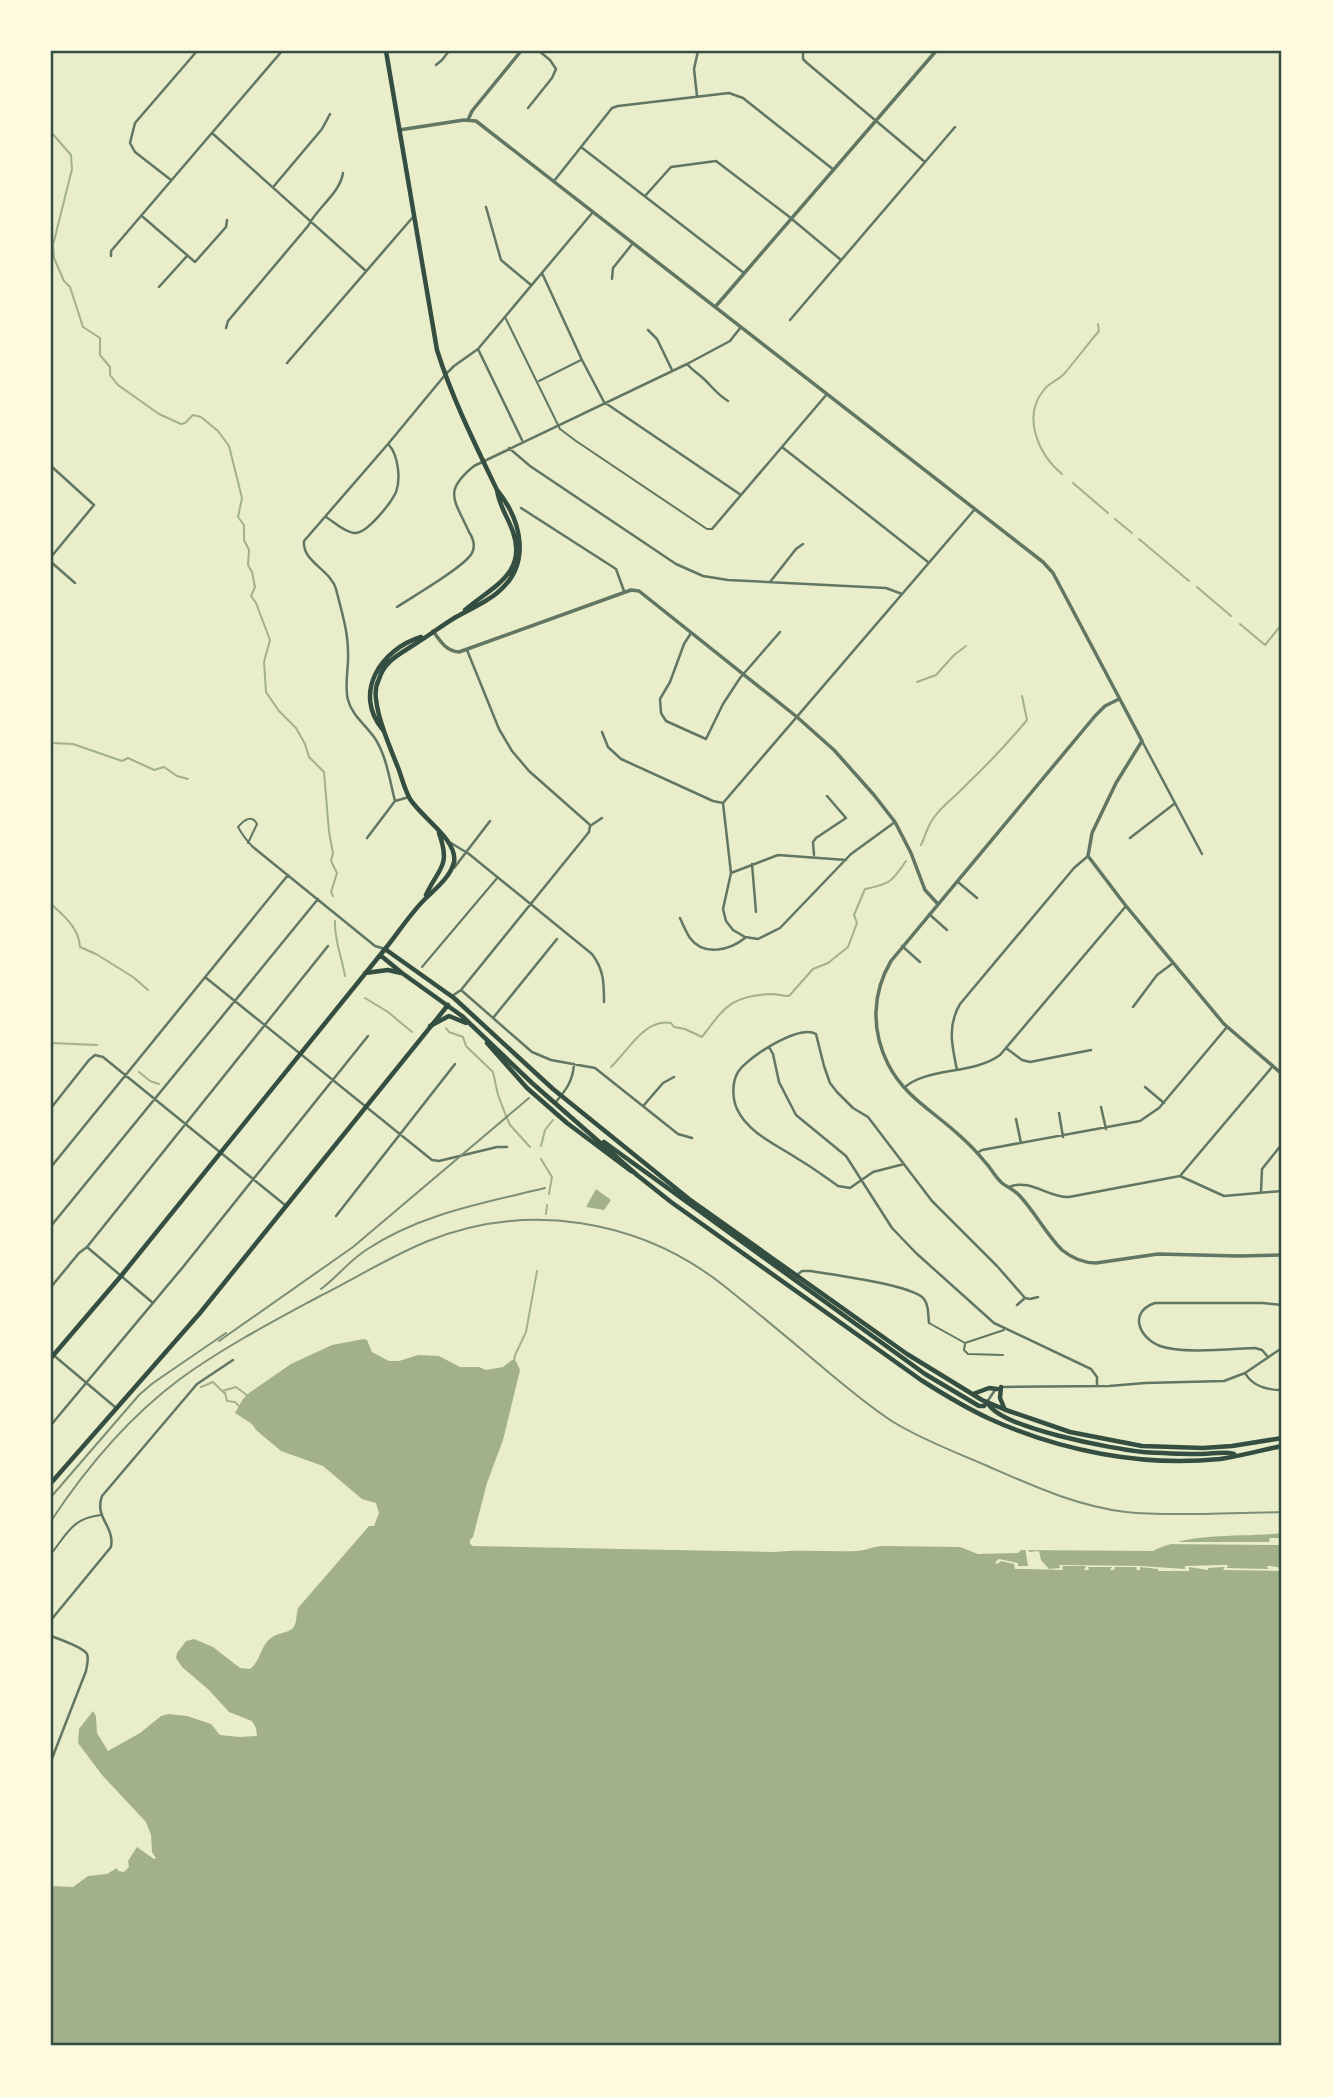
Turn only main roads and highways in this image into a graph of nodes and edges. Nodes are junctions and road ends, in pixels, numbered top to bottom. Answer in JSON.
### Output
{"nodes":[{"id":1,"x":386,"y":51,"type":"edge"},
{"id":2,"x":439,"y":832,"type":"junction"},
{"id":3,"x":425,"y":899,"type":"junction"},
{"id":4,"x":385,"y":949,"type":"junction"},
{"id":5,"x":380,"y":955,"type":"junction"},
{"id":6,"x":366,"y":973,"type":"junction"},
{"id":7,"x":402,"y":973,"type":"junction"},
{"id":8,"x":458,"y":1002,"type":"junction"},
{"id":9,"x":448,"y":1005,"type":"junction"},
{"id":10,"x":470,"y":1025,"type":"junction"},
{"id":11,"x":430,"y":1027,"type":"junction"},
{"id":12,"x":484,"y":1039,"type":"junction"},
{"id":13,"x":597,"y":1139,"type":"junction"},
{"id":14,"x":637,"y":1175,"type":"junction"},
{"id":15,"x":795,"y":1277,"type":"junction"},
{"id":16,"x":52,"y":1355,"type":"edge"},
{"id":17,"x":973,"y":1394,"type":"junction"},
{"id":18,"x":987,"y":1402,"type":"junction"},
{"id":19,"x":1006,"y":1410,"type":"junction"},
{"id":20,"x":1282,"y":1438,"type":"edge"},
{"id":21,"x":1282,"y":1446,"type":"edge"},
{"id":22,"x":1235,"y":1455,"type":"junction"},
{"id":23,"x":51,"y":1483,"type":"edge"}],
"edges":[{"from":1,"to":2,"type":"main road"},
{"from":2,"to":3,"type":"main road"},
{"from":2,"to":3,"type":"main road"},
{"from":3,"to":4,"type":"main road"},
{"from":4,"to":5,"type":"main road"},
{"from":4,"to":8,"type":"main road"},
{"from":5,"to":6,"type":"main road"},
{"from":5,"to":7,"type":"main road"},
{"from":6,"to":7,"type":"main road"},
{"from":6,"to":16,"type":"main road"},
{"from":7,"to":9,"type":"main road"},
{"from":8,"to":9,"type":"main road"},
{"from":8,"to":15,"type":"main road"},
{"from":9,"to":10,"type":"main road"},
{"from":9,"to":11,"type":"main road"},
{"from":10,"to":11,"type":"main road"},
{"from":10,"to":12,"type":"main road"},
{"from":11,"to":23,"type":"main road"},
{"from":12,"to":13,"type":"main road"},
{"from":12,"to":14,"type":"main road"},
{"from":13,"to":14,"type":"main road"},
{"from":13,"to":15,"type":"main road"},
{"from":14,"to":22,"type":"main road"},
{"from":15,"to":17,"type":"main road"},
{"from":15,"to":18,"type":"main road"},
{"from":17,"to":18,"type":"main road"},
{"from":17,"to":19,"type":"main road"},
{"from":18,"to":19,"type":"main road"},
{"from":18,"to":22,"type":"main road"},
{"from":19,"to":20,"type":"main road"},
{"from":21,"to":22,"type":"main road"}]}
